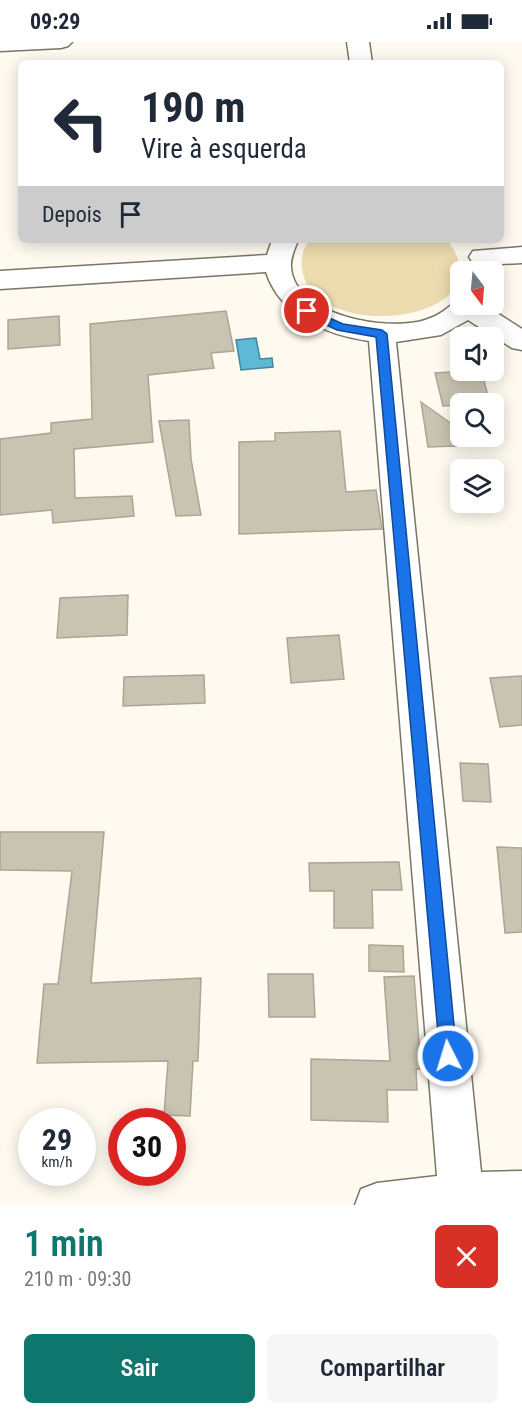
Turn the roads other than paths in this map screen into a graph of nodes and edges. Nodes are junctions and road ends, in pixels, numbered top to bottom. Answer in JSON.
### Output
{"nodes":[{"id":1,"x":61,"y":42,"type":"edge"},
{"id":2,"x":358,"y":42,"type":"edge"},
{"id":3,"x":0,"y":45,"type":"edge"},
{"id":4,"x":361,"y":60,"type":"edge"},
{"id":5,"x":281,"y":252,"type":"edge"},
{"id":6,"x":522,"y":255,"type":"edge"},
{"id":7,"x":479,"y":256,"type":"edge"},
{"id":8,"x":0,"y":279,"type":"edge"},
{"id":9,"x":456,"y":315,"type":"edge"},
{"id":10,"x":483,"y":315,"type":"edge"},
{"id":11,"x":382,"y":334,"type":"junction"},
{"id":12,"x":522,"y":341,"type":"edge"},
{"id":13,"x":522,"y":1193,"type":"edge"},
{"id":14,"x":461,"y":1196,"type":"junction"},
{"id":15,"x":377,"y":1205,"type":"edge"}],
"edges":[{"from":1,"to":3,"type":"street"},
{"from":2,"to":4,"type":"street"},
{"from":5,"to":8,"type":"street"},
{"from":5,"to":11,"type":"street"},
{"from":6,"to":7,"type":"street"},
{"from":9,"to":11,"type":"street"},
{"from":10,"to":12,"type":"street"},
{"from":11,"to":14,"type":"street"},
{"from":13,"to":14,"type":"street"},
{"from":14,"to":15,"type":"street"}]}
